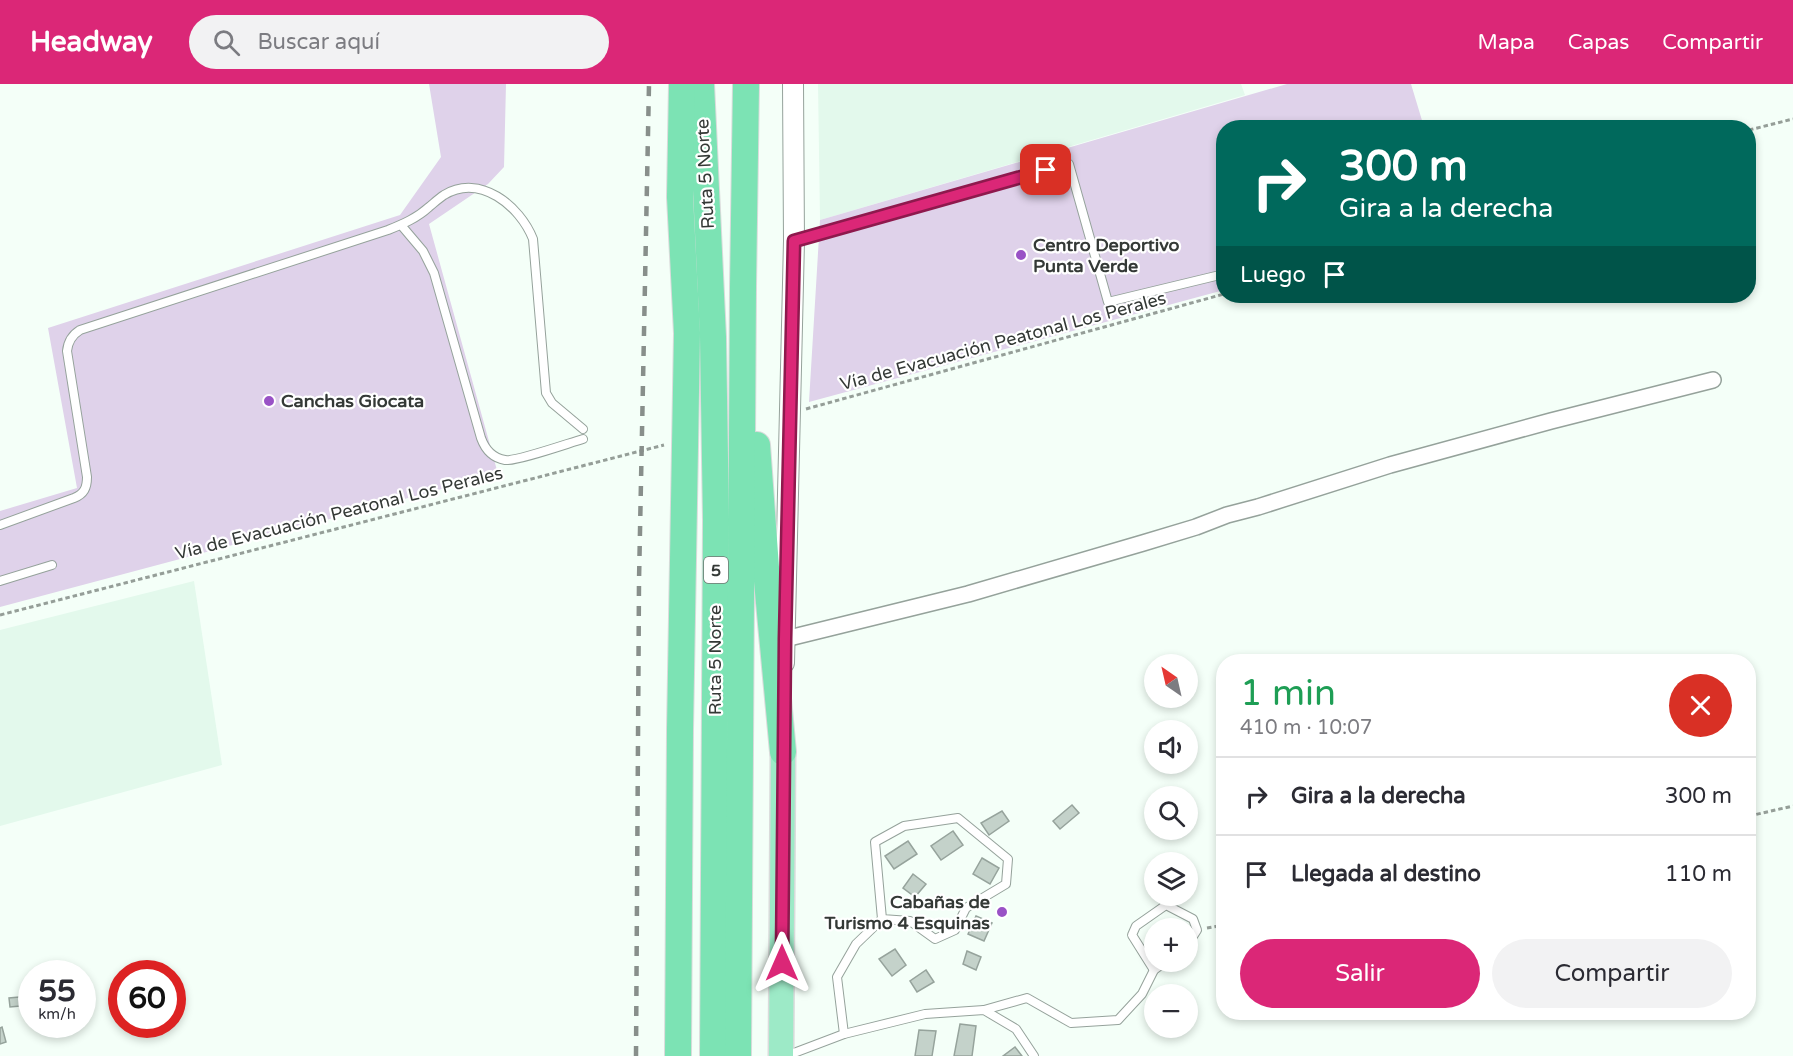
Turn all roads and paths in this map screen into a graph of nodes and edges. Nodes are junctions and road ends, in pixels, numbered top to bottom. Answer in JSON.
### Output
{"nodes":[{"id":1,"x":682,"y":84,"type":"edge"},
{"id":2,"x":701,"y":84,"type":"edge"},
{"id":3,"x":746,"y":84,"type":"edge"},
{"id":4,"x":793,"y":84,"type":"edge"},
{"id":5,"x":1793,"y":119,"type":"edge"},
{"id":6,"x":1756,"y":128,"type":"edge"},
{"id":7,"x":402,"y":225,"type":"junction"},
{"id":8,"x":794,"y":241,"type":"junction"},
{"id":9,"x":1216,"y":276,"type":"edge"},
{"id":10,"x":743,"y":287,"type":"junction"},
{"id":11,"x":1216,"y":296,"type":"edge"},
{"id":12,"x":1713,"y":380,"type":"dead end"},
{"id":13,"x":790,"y":414,"type":"junction"},
{"id":14,"x":583,"y":429,"type":"dead end"},
{"id":15,"x":583,"y":439,"type":"dead end"},
{"id":16,"x":686,"y":440,"type":"junction"},
{"id":17,"x":0,"y":525,"type":"edge"},
{"id":18,"x":52,"y":565,"type":"dead end"},
{"id":19,"x":0,"y":581,"type":"edge"},
{"id":20,"x":0,"y":615,"type":"edge"},
{"id":21,"x":785,"y":639,"type":"junction"},
{"id":22,"x":783,"y":752,"type":"junction"},
{"id":23,"x":1793,"y":806,"type":"edge"},
{"id":24,"x":1756,"y":814,"type":"edge"},
{"id":25,"x":1147,"y":918,"type":"edge"},
{"id":26,"x":1191,"y":918,"type":"edge"},
{"id":27,"x":882,"y":919,"type":"junction"},
{"id":28,"x":1144,"y":920,"type":"edge"},
{"id":29,"x":1216,"y":926,"type":"edge"},
{"id":30,"x":1198,"y":930,"type":"edge"},
{"id":31,"x":1144,"y":954,"type":"edge"},
{"id":32,"x":1153,"y":972,"type":"edge"},
{"id":33,"x":984,"y":1010,"type":"junction"},
{"id":34,"x":844,"y":1034,"type":"junction"},
{"id":35,"x":678,"y":1056,"type":"edge"},
{"id":36,"x":713,"y":1056,"type":"edge"},
{"id":37,"x":738,"y":1056,"type":"edge"},
{"id":38,"x":784,"y":1056,"type":"edge"},
{"id":39,"x":1034,"y":1056,"type":"edge"}],
"edges":[{"from":1,"to":16,"type":"highway"},
{"from":2,"to":36,"type":"highway","name":"Ruta 5 Norte","number":"5"},
{"from":3,"to":10,"type":"highway","name":"Ruta 5 Norte","number":"5"},
{"from":4,"to":8,"type":"street"},
{"from":5,"to":6,"type":"path"},
{"from":7,"to":14,"type":"lane"},
{"from":7,"to":15,"type":"lane"},
{"from":7,"to":17,"type":"lane"},
{"from":8,"to":9,"type":"lane"},
{"from":8,"to":13,"type":"street"},
{"from":10,"to":22,"type":"highway"},
{"from":10,"to":37,"type":"highway","name":"Ruta 5 Norte","number":"5"},
{"from":11,"to":13,"type":"path","name":"Vía de Evacuación Peatonal Los Perales"},
{"from":12,"to":21,"type":"street"},
{"from":13,"to":21,"type":"street"},
{"from":16,"to":20,"type":"path","name":"Vía de Evacuación Peatonal Los Perales"},
{"from":16,"to":35,"type":"highway"},
{"from":18,"to":19,"type":"lane"},
{"from":21,"to":22,"type":"street"},
{"from":22,"to":38,"type":"main road"},
{"from":23,"to":24,"type":"path"},
{"from":25,"to":26,"type":"lane"},
{"from":27,"to":27,"type":"lane"},
{"from":27,"to":34,"type":"lane"},
{"from":28,"to":31,"type":"lane"},
{"from":29,"to":30,"type":"path"},
{"from":32,"to":33,"type":"lane"},
{"from":33,"to":34,"type":"lane"},
{"from":33,"to":39,"type":"lane"},
{"from":34,"to":38,"type":"lane"}]}
